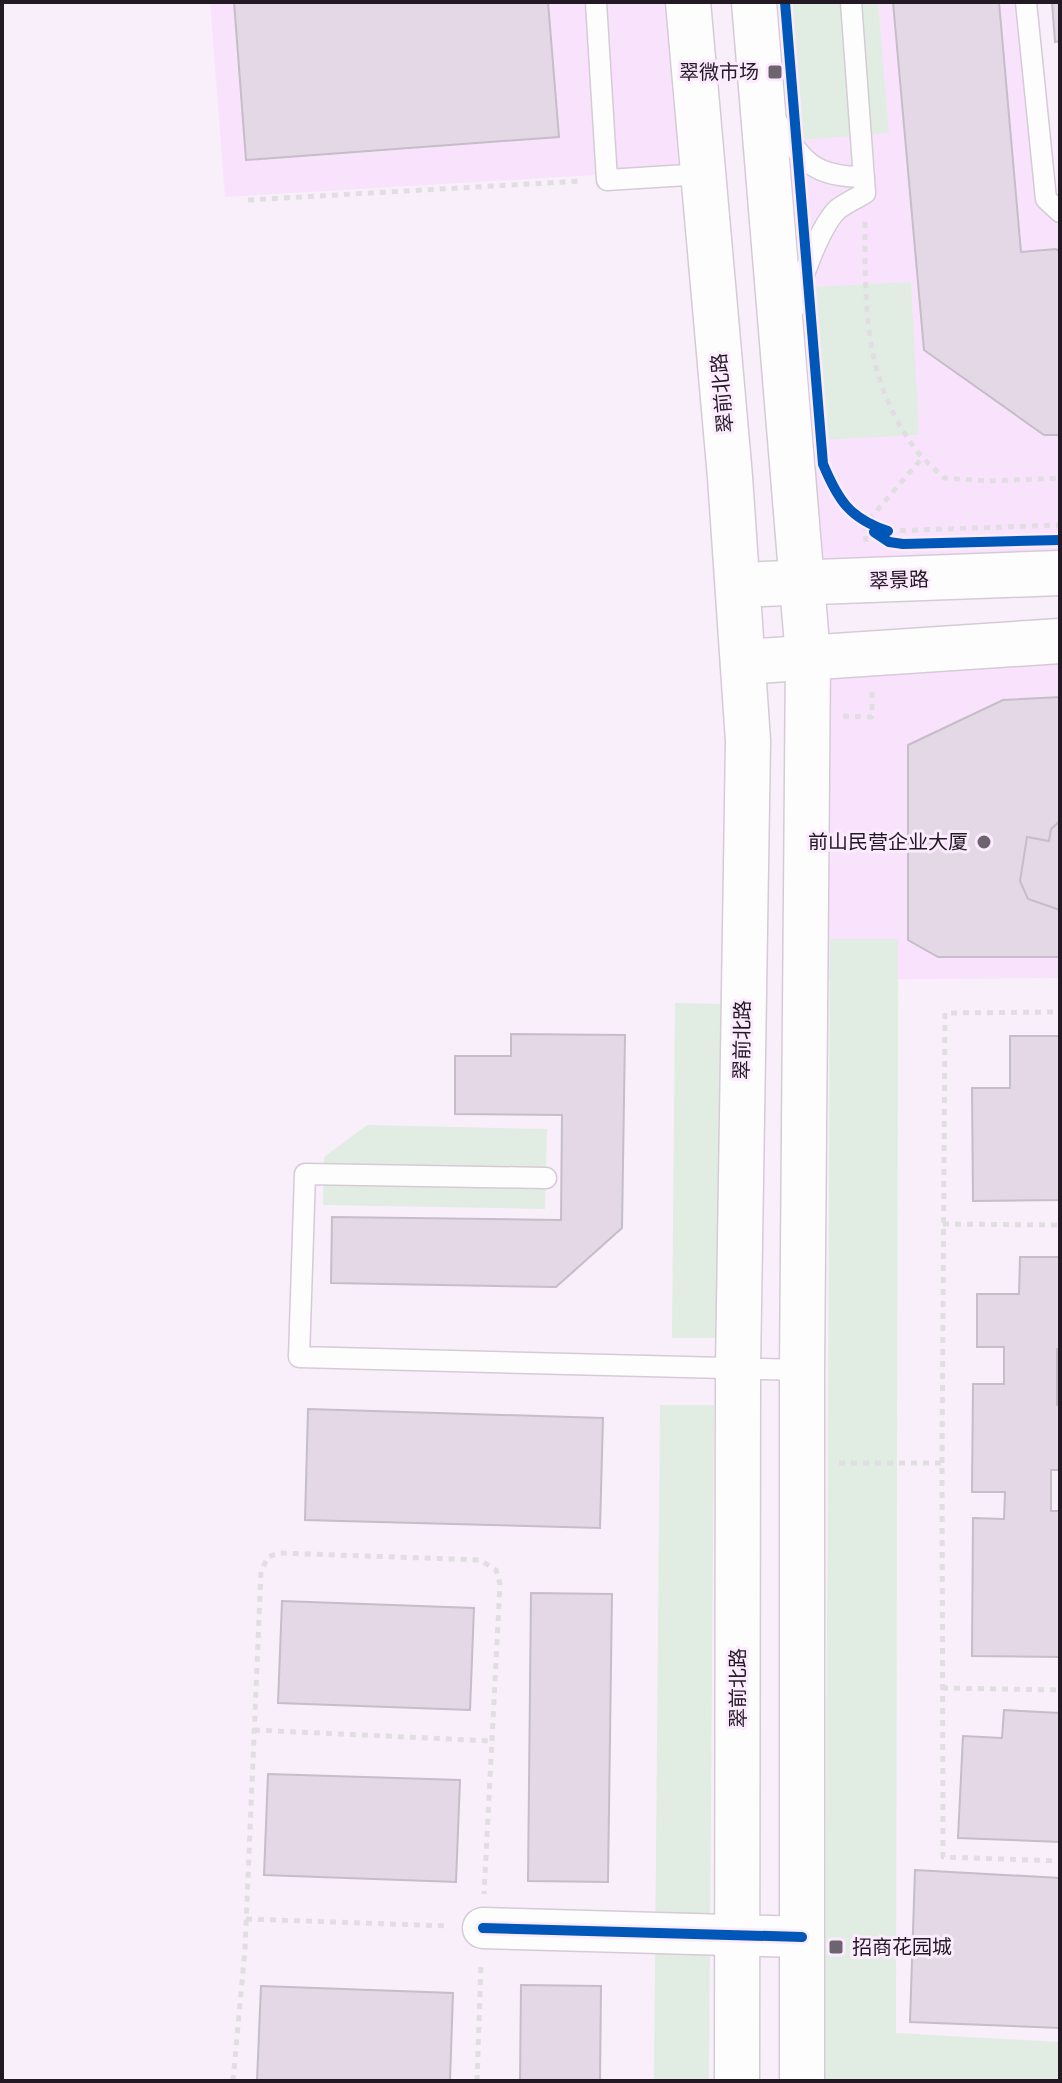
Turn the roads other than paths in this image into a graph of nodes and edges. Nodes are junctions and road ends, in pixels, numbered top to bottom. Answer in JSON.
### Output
{"nodes":[{"id":1,"x":596,"y":2,"type":"edge"},
{"id":2,"x":688,"y":2,"type":"edge"},
{"id":3,"x":754,"y":2,"type":"edge"},
{"id":4,"x":851,"y":2,"type":"edge"},
{"id":5,"x":1026,"y":2,"type":"edge"},
{"id":6,"x":763,"y":103,"type":"junction"},
{"id":7,"x":703,"y":174,"type":"junction"},
{"id":8,"x":865,"y":185,"type":"junction"},
{"id":9,"x":1060,"y":212,"type":"edge"},
{"id":10,"x":784,"y":350,"type":"junction"},
{"id":11,"x":1060,"y":573,"type":"edge"},
{"id":12,"x":804,"y":584,"type":"junction"},
{"id":13,"x":738,"y":585,"type":"junction"},
{"id":14,"x":1060,"y":641,"type":"edge"},
{"id":15,"x":808,"y":657,"type":"junction"},
{"id":16,"x":743,"y":662,"type":"junction"},
{"id":17,"x":546,"y":1178,"type":"dead end"},
{"id":18,"x":738,"y":1368,"type":"junction"},
{"id":19,"x":802,"y":1370,"type":"junction"},
{"id":20,"x":483,"y":1928,"type":"road end"},
{"id":21,"x":737,"y":1935,"type":"junction"},
{"id":22,"x":802,"y":1937,"type":"junction"},
{"id":23,"x":737,"y":2081,"type":"edge"},
{"id":24,"x":802,"y":2081,"type":"edge"}],
"edges":[{"from":1,"to":7,"type":"lane"},
{"from":2,"to":7,"type":"main road","name":"翠前北路"},
{"from":3,"to":6,"type":"main road"},
{"from":4,"to":8,"type":"lane"},
{"from":5,"to":9,"type":"lane"},
{"from":6,"to":8,"type":"lane"},
{"from":6,"to":10,"type":"main road"},
{"from":7,"to":13,"type":"main road","name":"翠前北路"},
{"from":8,"to":10,"type":"lane"},
{"from":10,"to":12,"type":"main road"},
{"from":11,"to":12,"type":"main road","name":"翠景路"},
{"from":12,"to":13,"type":"main road","name":"翠景路"},
{"from":12,"to":15,"type":"main road"},
{"from":13,"to":16,"type":"main road","name":"翠前北路"},
{"from":14,"to":15,"type":"main road"},
{"from":15,"to":16,"type":"main road"},
{"from":15,"to":19,"type":"main road"},
{"from":16,"to":18,"type":"main road","name":"翠前北路"},
{"from":17,"to":18,"type":"lane"},
{"from":18,"to":19,"type":"lane"},
{"from":18,"to":21,"type":"main road","name":"翠前北路"},
{"from":19,"to":22,"type":"main road"},
{"from":20,"to":21,"type":"street"},
{"from":21,"to":22,"type":"street"},
{"from":21,"to":23,"type":"main road","name":"翠前北路"},
{"from":22,"to":24,"type":"main road"}]}
